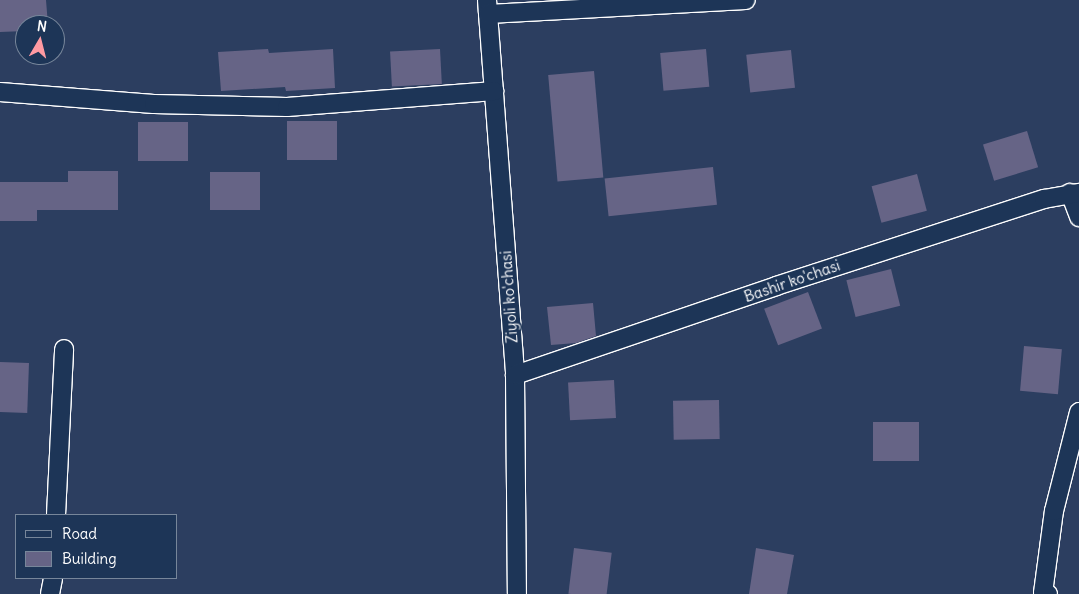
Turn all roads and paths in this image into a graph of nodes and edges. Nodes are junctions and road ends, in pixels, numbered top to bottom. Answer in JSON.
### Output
{"nodes":[{"id":1,"x":746,"y":0,"type":"edge"},
{"id":2,"x":487,"y":7,"type":"edge"},
{"id":3,"x":494,"y":91,"type":"junction"},
{"id":4,"x":0,"y":92,"type":"edge"},
{"id":5,"x":1074,"y":193,"type":"edge"},
{"id":6,"x":1079,"y":217,"type":"edge"},
{"id":7,"x":64,"y":349,"type":"dead end"},
{"id":8,"x":515,"y":375,"type":"junction"},
{"id":9,"x":1079,"y":412,"type":"edge"},
{"id":10,"x":56,"y":514,"type":"edge"},
{"id":11,"x":53,"y":579,"type":"edge"},
{"id":12,"x":50,"y":594,"type":"edge"},
{"id":13,"x":516,"y":594,"type":"edge"},
{"id":14,"x":1048,"y":594,"type":"edge"}],
"edges":[{"from":1,"to":2,"type":"street"},
{"from":2,"to":3,"type":"street","name":"Ziyoli ko'chasi"},
{"from":3,"to":4,"type":"street"},
{"from":3,"to":8,"type":"street","name":"Ziyoli ko'chasi"},
{"from":5,"to":6,"type":"street","name":"Bashir ko'chasi"},
{"from":5,"to":8,"type":"street","name":"Bashir ko'chasi"},
{"from":7,"to":10,"type":"street"},
{"from":8,"to":13,"type":"street","name":"Ziyoli ko'chasi"},
{"from":9,"to":14,"type":"street"},
{"from":11,"to":12,"type":"street"}]}
